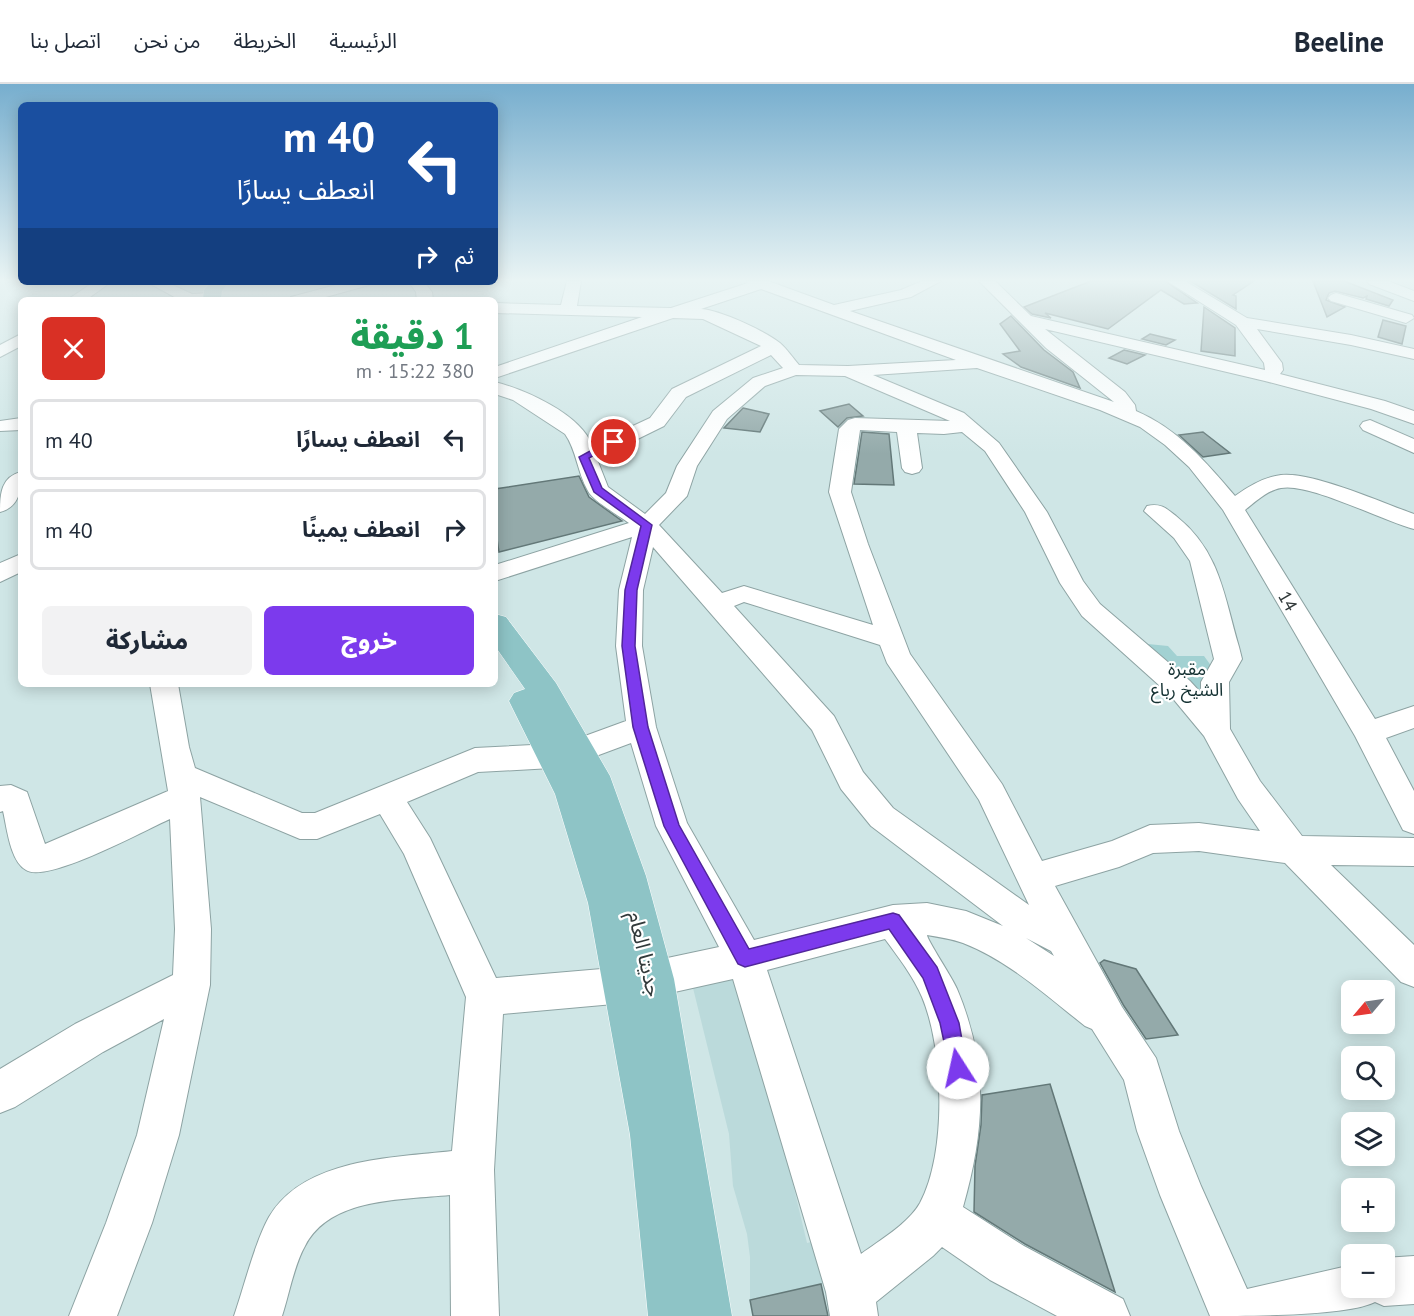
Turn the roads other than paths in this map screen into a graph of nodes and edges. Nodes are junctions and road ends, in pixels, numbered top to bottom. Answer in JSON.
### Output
{"nodes":[{"id":1,"x":591,"y":338,"type":"edge"},
{"id":2,"x":761,"y":338,"type":"edge"},
{"id":3,"x":913,"y":338,"type":"edge"},
{"id":4,"x":1048,"y":338,"type":"edge"},
{"id":5,"x":1107,"y":338,"type":"edge"},
{"id":6,"x":1256,"y":338,"type":"edge"},
{"id":7,"x":1343,"y":338,"type":"edge"},
{"id":8,"x":18,"y":341,"type":"edge"},
{"id":9,"x":774,"y":347,"type":"junction"},
{"id":10,"x":0,"y":352,"type":"edge"},
{"id":11,"x":1414,"y":354,"type":"edge"},
{"id":12,"x":990,"y":367,"type":"junction"},
{"id":13,"x":794,"y":370,"type":"junction"},
{"id":14,"x":848,"y":371,"type":"junction"},
{"id":15,"x":1084,"y":371,"type":"junction"},
{"id":16,"x":498,"y":372,"type":"edge"},
{"id":17,"x":1269,"y":376,"type":"junction"},
{"id":18,"x":498,"y":389,"type":"edge"},
{"id":19,"x":1409,"y":412,"type":"edge"},
{"id":20,"x":1125,"y":414,"type":"junction"},
{"id":21,"x":968,"y":425,"type":"junction"},
{"id":22,"x":906,"y":426,"type":"junction"},
{"id":23,"x":1371,"y":426,"type":"dead end"},
{"id":24,"x":1414,"y":447,"type":"edge"},
{"id":25,"x":584,"y":457,"type":"junction"},
{"id":26,"x":912,"y":468,"type":"dead end"},
{"id":27,"x":18,"y":482,"type":"edge"},
{"id":28,"x":0,"y":505,"type":"edge"},
{"id":29,"x":1233,"y":508,"type":"junction"},
{"id":30,"x":1155,"y":511,"type":"dead end"},
{"id":31,"x":1414,"y":522,"type":"edge"},
{"id":32,"x":646,"y":525,"type":"junction"},
{"id":33,"x":18,"y":563,"type":"edge"},
{"id":34,"x":498,"y":572,"type":"edge"},
{"id":35,"x":0,"y":574,"type":"edge"},
{"id":36,"x":716,"y":603,"type":"junction"},
{"id":37,"x":892,"y":640,"type":"junction"},
{"id":38,"x":498,"y":642,"type":"edge"},
{"id":39,"x":164,"y":687,"type":"edge"},
{"id":40,"x":1414,"y":717,"type":"edge"},
{"id":41,"x":640,"y":727,"type":"junction"},
{"id":42,"x":1215,"y":729,"type":"junction"},
{"id":43,"x":1368,"y":734,"type":"junction"},
{"id":44,"x":565,"y":754,"type":"junction"},
{"id":45,"x":183,"y":787,"type":"junction"},
{"id":46,"x":387,"y":798,"type":"junction"},
{"id":47,"x":0,"y":799,"type":"edge"},
{"id":48,"x":1414,"y":821,"type":"edge"},
{"id":49,"x":1294,"y":850,"type":"junction"},
{"id":50,"x":1414,"y":852,"type":"edge"},
{"id":51,"x":1033,"y":878,"type":"junction"},
{"id":52,"x":893,"y":921,"type":"junction"},
{"id":53,"x":1064,"y":939,"type":"junction"},
{"id":54,"x":745,"y":958,"type":"junction"},
{"id":55,"x":1414,"y":970,"type":"edge"},
{"id":56,"x":639,"y":982,"type":"junction"},
{"id":57,"x":191,"y":985,"type":"junction"},
{"id":58,"x":485,"y":997,"type":"junction"},
{"id":59,"x":1108,"y":1020,"type":"junction"},
{"id":60,"x":0,"y":1092,"type":"edge"},
{"id":61,"x":472,"y":1170,"type":"junction"},
{"id":62,"x":938,"y":1217,"type":"junction"},
{"id":63,"x":1414,"y":1280,"type":"edge"},
{"id":64,"x":1395,"y":1281,"type":"edge"},
{"id":65,"x":1341,"y":1291,"type":"edge"},
{"id":66,"x":852,"y":1304,"type":"edge"},
{"id":67,"x":93,"y":1316,"type":"edge"},
{"id":68,"x":258,"y":1316,"type":"edge"},
{"id":69,"x":475,"y":1316,"type":"edge"},
{"id":70,"x":676,"y":1316,"type":"edge"},
{"id":71,"x":704,"y":1316,"type":"edge"},
{"id":72,"x":1106,"y":1316,"type":"edge"},
{"id":73,"x":1234,"y":1316,"type":"edge"}],
"edges":[{"from":1,"to":16,"type":"street"},
{"from":2,"to":9,"type":"street"},
{"from":3,"to":12,"type":"street","name":"14"},
{"from":4,"to":15,"type":"street"},
{"from":5,"to":17,"type":"street"},
{"from":6,"to":17,"type":"street"},
{"from":7,"to":11,"type":"street"},
{"from":8,"to":10,"type":"street"},
{"from":9,"to":13,"type":"street"},
{"from":9,"to":25,"type":"street"},
{"from":12,"to":14,"type":"street"},
{"from":12,"to":15,"type":"street"},
{"from":12,"to":20,"type":"street","name":"14"},
{"from":13,"to":14,"type":"street"},
{"from":13,"to":32,"type":"street"},
{"from":14,"to":21,"type":"street"},
{"from":15,"to":20,"type":"street"},
{"from":17,"to":19,"type":"street"},
{"from":18,"to":25,"type":"street"},
{"from":20,"to":29,"type":"street","name":"14"},
{"from":21,"to":22,"type":"street"},
{"from":21,"to":42,"type":"street"},
{"from":22,"to":26,"type":"street"},
{"from":22,"to":37,"type":"street"},
{"from":23,"to":24,"type":"street"},
{"from":25,"to":32,"type":"street"},
{"from":27,"to":28,"type":"street"},
{"from":29,"to":31,"type":"street"},
{"from":29,"to":43,"type":"street","name":"14"},
{"from":30,"to":42,"type":"street"},
{"from":32,"to":34,"type":"street"},
{"from":32,"to":36,"type":"street"},
{"from":32,"to":41,"type":"street"},
{"from":33,"to":35,"type":"street"},
{"from":36,"to":37,"type":"street"},
{"from":36,"to":53,"type":"street"},
{"from":37,"to":51,"type":"street"},
{"from":38,"to":44,"type":"main road","name":"جديتا العام"},
{"from":39,"to":45,"type":"street"},
{"from":40,"to":43,"type":"street"},
{"from":41,"to":44,"type":"street"},
{"from":41,"to":54,"type":"street"},
{"from":42,"to":49,"type":"street"},
{"from":43,"to":48,"type":"street","name":"14"},
{"from":44,"to":46,"type":"street"},
{"from":44,"to":56,"type":"main road","name":"جديتا العام"},
{"from":45,"to":46,"type":"street"},
{"from":45,"to":47,"type":"street"},
{"from":45,"to":57,"type":"street"},
{"from":46,"to":58,"type":"street"},
{"from":49,"to":50,"type":"street"},
{"from":49,"to":51,"type":"street"},
{"from":49,"to":55,"type":"street"},
{"from":51,"to":53,"type":"street"},
{"from":52,"to":54,"type":"street"},
{"from":52,"to":59,"type":"street"},
{"from":52,"to":62,"type":"street"},
{"from":53,"to":59,"type":"street"},
{"from":54,"to":56,"type":"street"},
{"from":54,"to":66,"type":"street"},
{"from":56,"to":58,"type":"street"},
{"from":56,"to":70,"type":"main road","name":"جديتا العام"},
{"from":56,"to":71,"type":"main road","name":"جديتا العام"},
{"from":57,"to":60,"type":"street"},
{"from":57,"to":67,"type":"street"},
{"from":58,"to":61,"type":"street"},
{"from":59,"to":73,"type":"street"},
{"from":61,"to":68,"type":"street"},
{"from":61,"to":69,"type":"street"},
{"from":62,"to":66,"type":"street"},
{"from":62,"to":72,"type":"street"},
{"from":63,"to":64,"type":"street"},
{"from":65,"to":73,"type":"street"}]}
